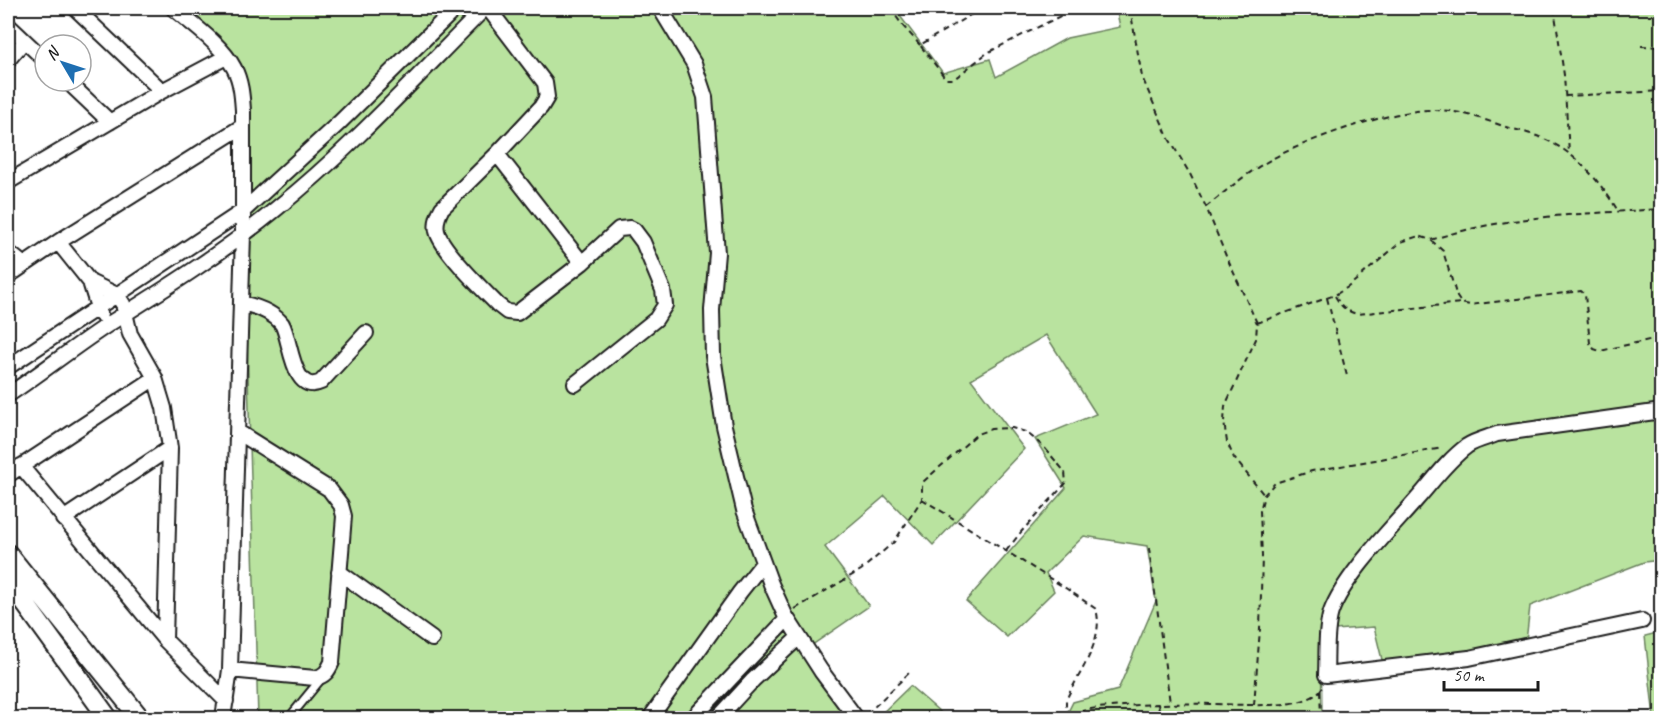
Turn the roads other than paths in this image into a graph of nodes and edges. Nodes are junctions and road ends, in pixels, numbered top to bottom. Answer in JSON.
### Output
{"nodes":[{"id":1,"x":75,"y":8,"type":"edge"},
{"id":2,"x":173,"y":8,"type":"edge"},
{"id":3,"x":456,"y":8,"type":"edge"},
{"id":4,"x":487,"y":8,"type":"edge"},
{"id":5,"x":660,"y":8,"type":"edge"},
{"id":6,"x":8,"y":25,"type":"edge"},
{"id":7,"x":24,"y":41,"type":"junction"},
{"id":8,"x":33,"y":49,"type":"edge"},
{"id":9,"x":226,"y":57,"type":"junction"},
{"id":10,"x":8,"y":60,"type":"edge"},
{"id":11,"x":162,"y":91,"type":"junction"},
{"id":12,"x":80,"y":93,"type":"edge"},
{"id":13,"x":110,"y":122,"type":"junction"},
{"id":14,"x":243,"y":126,"type":"junction"},
{"id":15,"x":496,"y":154,"type":"junction"},
{"id":16,"x":8,"y":182,"type":"edge"},
{"id":17,"x":243,"y":211,"type":"junction"},
{"id":18,"x":243,"y":234,"type":"junction"},
{"id":19,"x":58,"y":242,"type":"junction"},
{"id":20,"x":8,"y":252,"type":"edge"},
{"id":21,"x":582,"y":263,"type":"junction"},
{"id":22,"x":24,"y":265,"type":"junction"},
{"id":23,"x":8,"y":276,"type":"edge"},
{"id":24,"x":90,"y":282,"type":"junction"},
{"id":25,"x":117,"y":295,"type":"junction"},
{"id":26,"x":241,"y":303,"type":"junction"},
{"id":27,"x":97,"y":308,"type":"junction"},
{"id":28,"x":127,"y":313,"type":"junction"},
{"id":29,"x":111,"y":323,"type":"junction"},
{"id":30,"x":366,"y":333,"type":"dead end"},
{"id":31,"x":130,"y":334,"type":"junction"},
{"id":32,"x":8,"y":367,"type":"edge"},
{"id":33,"x":155,"y":378,"type":"junction"},
{"id":34,"x":575,"y":384,"type":"dead end"},
{"id":35,"x":8,"y":395,"type":"edge"},
{"id":36,"x":1662,"y":411,"type":"edge"},
{"id":37,"x":238,"y":432,"type":"junction"},
{"id":38,"x":170,"y":448,"type":"junction"},
{"id":39,"x":21,"y":466,"type":"junction"},
{"id":40,"x":8,"y":475,"type":"edge"},
{"id":41,"x":63,"y":519,"type":"junction"},
{"id":42,"x":8,"y":554,"type":"edge"},
{"id":43,"x":763,"y":563,"type":"junction"},
{"id":44,"x":339,"y":572,"type":"junction"},
{"id":45,"x":8,"y":580,"type":"edge"},
{"id":46,"x":786,"y":617,"type":"junction"},
{"id":47,"x":1642,"y":621,"type":"dead end"},
{"id":48,"x":799,"y":637,"type":"junction"},
{"id":49,"x":432,"y":639,"type":"dead end"},
{"id":50,"x":165,"y":640,"type":"junction"},
{"id":51,"x":230,"y":670,"type":"junction"},
{"id":52,"x":323,"y":676,"type":"junction"},
{"id":53,"x":226,"y":701,"type":"junction"},
{"id":54,"x":848,"y":715,"type":"edge"},
{"id":55,"x":108,"y":718,"type":"edge"},
{"id":56,"x":140,"y":718,"type":"edge"},
{"id":57,"x":224,"y":718,"type":"edge"},
{"id":58,"x":289,"y":718,"type":"edge"},
{"id":59,"x":650,"y":718,"type":"edge"},
{"id":60,"x":693,"y":718,"type":"edge"},
{"id":61,"x":717,"y":718,"type":"edge"}],
"edges":[{"from":1,"to":11,"type":"street"},
{"from":2,"to":9,"type":"street"},
{"from":3,"to":17,"type":"street"},
{"from":4,"to":15,"type":"street"},
{"from":4,"to":18,"type":"street"},
{"from":5,"to":43,"type":"street"},
{"from":6,"to":7,"type":"street"},
{"from":7,"to":8,"type":"street"},
{"from":7,"to":10,"type":"street"},
{"from":9,"to":11,"type":"street"},
{"from":9,"to":14,"type":"street"},
{"from":11,"to":13,"type":"street"},
{"from":12,"to":13,"type":"street"},
{"from":13,"to":16,"type":"street"},
{"from":14,"to":17,"type":"street"},
{"from":14,"to":19,"type":"street"},
{"from":15,"to":21,"type":"street"},
{"from":15,"to":21,"type":"street"},
{"from":17,"to":18,"type":"street"},
{"from":17,"to":25,"type":"street"},
{"from":18,"to":26,"type":"street"},
{"from":18,"to":28,"type":"street"},
{"from":19,"to":22,"type":"street"},
{"from":19,"to":24,"type":"street"},
{"from":20,"to":22,"type":"street"},
{"from":21,"to":34,"type":"street"},
{"from":22,"to":23,"type":"street"},
{"from":24,"to":25,"type":"street"},
{"from":24,"to":27,"type":"street"},
{"from":25,"to":27,"type":"street"},
{"from":25,"to":28,"type":"street"},
{"from":26,"to":30,"type":"street"},
{"from":26,"to":37,"type":"street"},
{"from":27,"to":29,"type":"street"},
{"from":27,"to":32,"type":"street"},
{"from":28,"to":29,"type":"street"},
{"from":28,"to":31,"type":"street"},
{"from":29,"to":31,"type":"street"},
{"from":29,"to":35,"type":"street"},
{"from":31,"to":33,"type":"street"},
{"from":33,"to":38,"type":"street"},
{"from":33,"to":39,"type":"street"},
{"from":36,"to":47,"type":"street"},
{"from":37,"to":44,"type":"street"},
{"from":37,"to":51,"type":"street"},
{"from":38,"to":41,"type":"street"},
{"from":38,"to":50,"type":"street"},
{"from":39,"to":40,"type":"street"},
{"from":39,"to":41,"type":"street"},
{"from":41,"to":50,"type":"street"},
{"from":42,"to":56,"type":"street"},
{"from":43,"to":46,"type":"street"},
{"from":43,"to":59,"type":"street"},
{"from":44,"to":49,"type":"street"},
{"from":44,"to":52,"type":"street"},
{"from":45,"to":55,"type":"street"},
{"from":46,"to":48,"type":"street"},
{"from":46,"to":60,"type":"street"},
{"from":48,"to":54,"type":"street"},
{"from":48,"to":61,"type":"street"},
{"from":50,"to":53,"type":"street"},
{"from":51,"to":52,"type":"street"},
{"from":51,"to":53,"type":"street"},
{"from":52,"to":58,"type":"lane"},
{"from":53,"to":57,"type":"street"}]}
